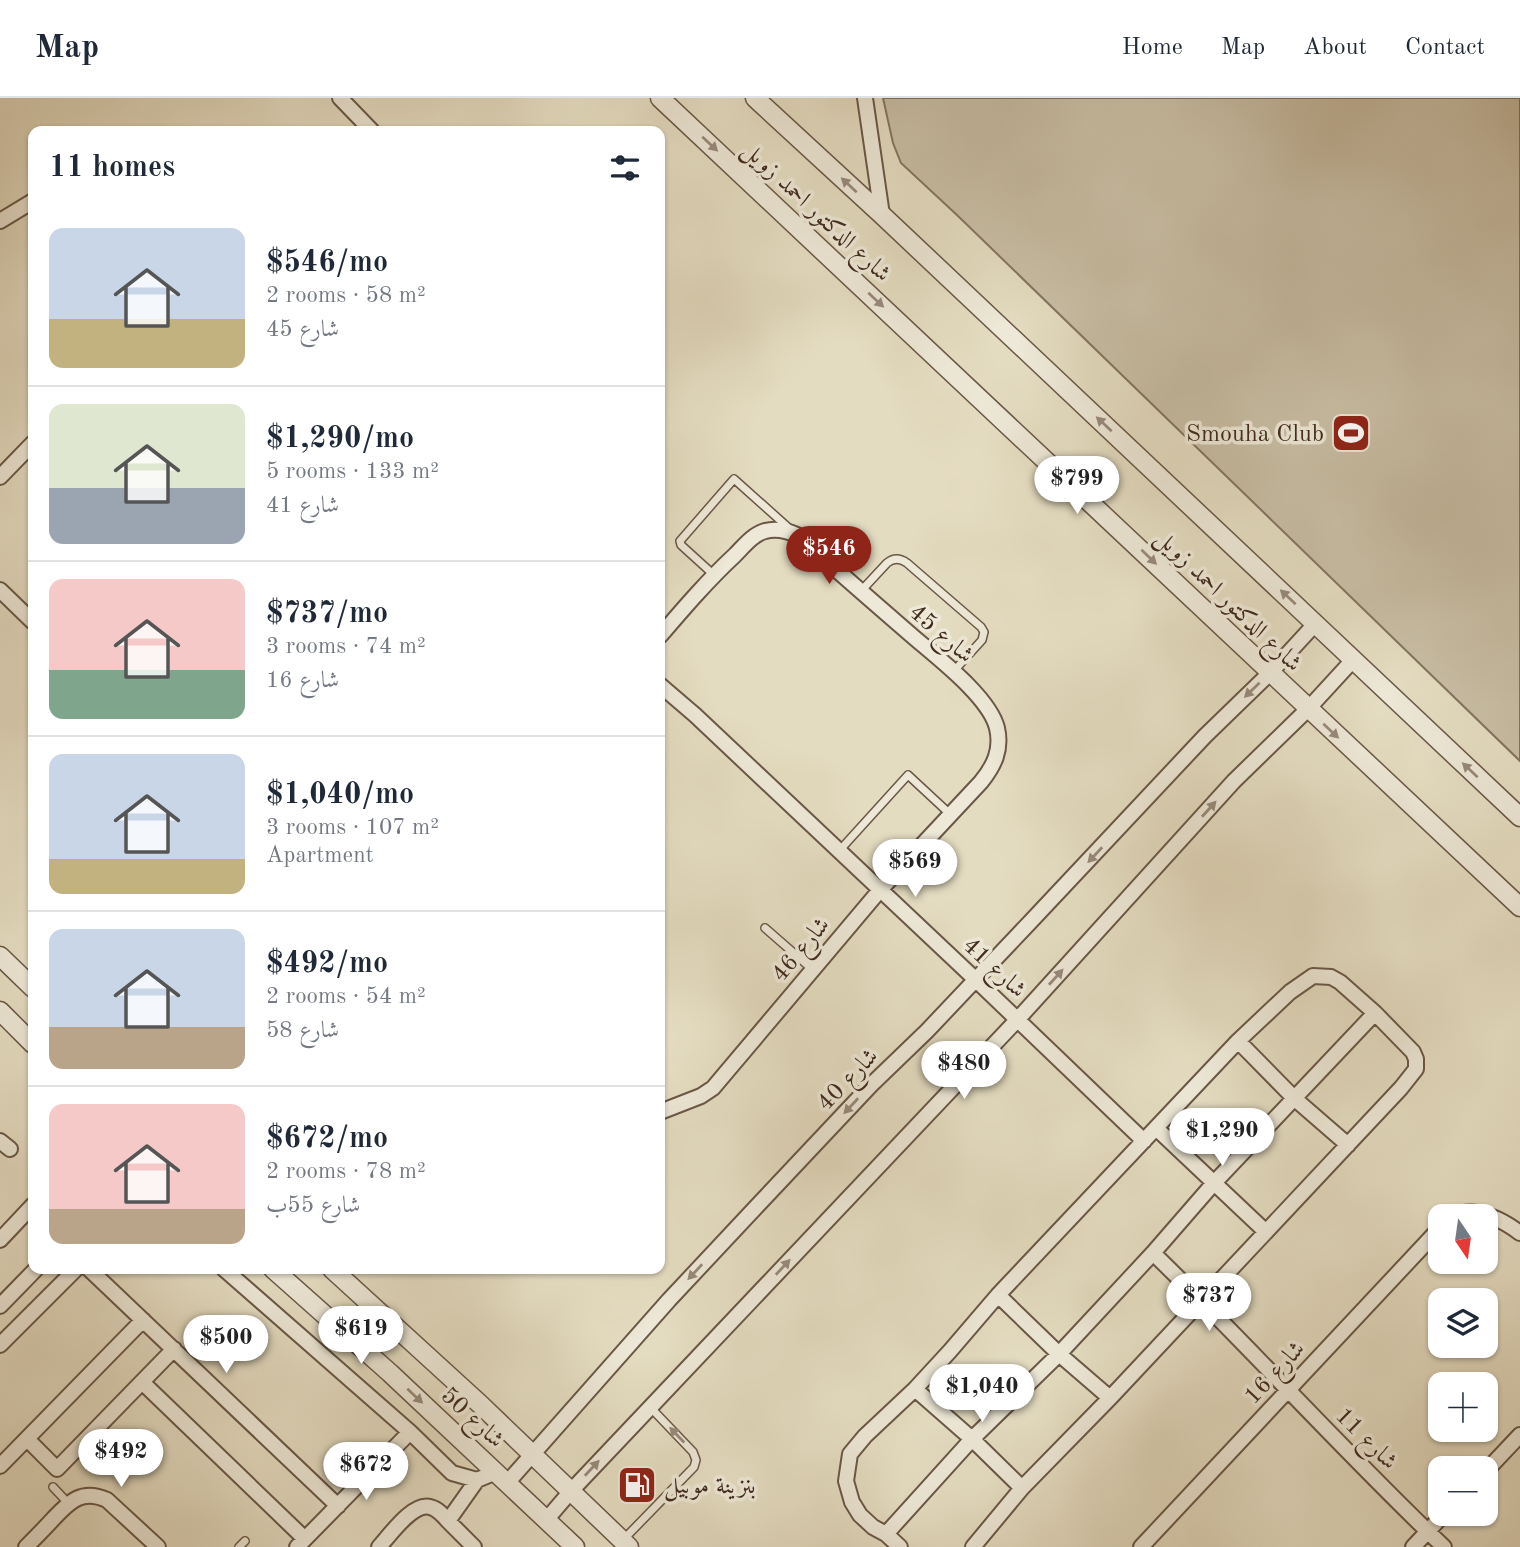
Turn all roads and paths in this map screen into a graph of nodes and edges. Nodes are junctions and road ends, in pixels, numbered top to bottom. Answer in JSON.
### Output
{"nodes":[{"id":1,"x":340,"y":98,"type":"edge"},
{"id":2,"x":660,"y":98,"type":"edge"},
{"id":3,"x":755,"y":98,"type":"edge"},
{"id":4,"x":865,"y":98,"type":"edge"},
{"id":5,"x":367,"y":126,"type":"edge"},
{"id":6,"x":28,"y":204,"type":"edge"},
{"id":7,"x":882,"y":215,"type":"junction"},
{"id":8,"x":0,"y":221,"type":"edge"},
{"id":9,"x":28,"y":448,"type":"edge"},
{"id":10,"x":0,"y":478,"type":"edge"},
{"id":11,"x":797,"y":535,"type":"junction"},
{"id":12,"x":714,"y":575,"type":"junction"},
{"id":13,"x":0,"y":590,"type":"edge"},
{"id":14,"x":861,"y":592,"type":"junction"},
{"id":15,"x":28,"y":617,"type":"edge"},
{"id":16,"x":1316,"y":623,"type":"junction"},
{"id":17,"x":665,"y":630,"type":"edge"},
{"id":18,"x":1353,"y":660,"type":"junction"},
{"id":19,"x":953,"y":673,"type":"junction"},
{"id":20,"x":1270,"y":673,"type":"junction"},
{"id":21,"x":665,"y":689,"type":"edge"},
{"id":22,"x":1308,"y":709,"type":"junction"},
{"id":23,"x":997,"y":727,"type":"joint"},
{"id":24,"x":950,"y":814,"type":"junction"},
{"id":25,"x":1520,"y":817,"type":"edge"},
{"id":26,"x":839,"y":852,"type":"junction"},
{"id":27,"x":880,"y":890,"type":"junction"},
{"id":28,"x":1520,"y":907,"type":"edge"},
{"id":29,"x":765,"y":928,"type":"dead end"},
{"id":30,"x":0,"y":956,"type":"edge"},
{"id":31,"x":813,"y":970,"type":"junction"},
{"id":32,"x":975,"y":979,"type":"junction"},
{"id":33,"x":28,"y":983,"type":"edge"},
{"id":34,"x":0,"y":1012,"type":"edge"},
{"id":35,"x":1375,"y":1013,"type":"junction"},
{"id":36,"x":1017,"y":1019,"type":"junction"},
{"id":37,"x":28,"y":1039,"type":"edge"},
{"id":38,"x":1238,"y":1041,"type":"junction"},
{"id":39,"x":1296,"y":1099,"type":"junction"},
{"id":40,"x":665,"y":1110,"type":"edge"},
{"id":41,"x":1156,"y":1128,"type":"junction"},
{"id":42,"x":1144,"y":1141,"type":"junction"},
{"id":43,"x":1348,"y":1145,"type":"junction"},
{"id":44,"x":1213,"y":1184,"type":"junction"},
{"id":45,"x":28,"y":1210,"type":"edge"},
{"id":46,"x":1498,"y":1220,"type":"edge"},
{"id":47,"x":1266,"y":1233,"type":"junction"},
{"id":48,"x":1520,"y":1233,"type":"edge"},
{"id":49,"x":0,"y":1240,"type":"edge"},
{"id":50,"x":1428,"y":1241,"type":"edge"},
{"id":51,"x":1153,"y":1253,"type":"junction"},
{"id":52,"x":31,"y":1274,"type":"edge"},
{"id":53,"x":71,"y":1274,"type":"edge"},
{"id":54,"x":94,"y":1274,"type":"edge"},
{"id":55,"x":230,"y":1274,"type":"edge"},
{"id":56,"x":279,"y":1274,"type":"edge"},
{"id":57,"x":337,"y":1274,"type":"edge"},
{"id":58,"x":998,"y":1295,"type":"junction"},
{"id":59,"x":1201,"y":1300,"type":"junction"},
{"id":60,"x":0,"y":1306,"type":"edge"},
{"id":61,"x":143,"y":1320,"type":"junction"},
{"id":62,"x":0,"y":1345,"type":"edge"},
{"id":63,"x":174,"y":1349,"type":"junction"},
{"id":64,"x":1059,"y":1353,"type":"junction"},
{"id":65,"x":142,"y":1382,"type":"junction"},
{"id":66,"x":915,"y":1388,"type":"junction"},
{"id":67,"x":1288,"y":1390,"type":"junction"},
{"id":68,"x":1110,"y":1398,"type":"junction"},
{"id":69,"x":650,"y":1407,"type":"junction"},
{"id":70,"x":410,"y":1432,"type":"junction"},
{"id":71,"x":1520,"y":1435,"type":"edge"},
{"id":72,"x":27,"y":1439,"type":"junction"},
{"id":73,"x":972,"y":1440,"type":"junction"},
{"id":74,"x":531,"y":1455,"type":"junction"},
{"id":75,"x":1498,"y":1458,"type":"edge"},
{"id":76,"x":0,"y":1466,"type":"edge"},
{"id":77,"x":501,"y":1478,"type":"junction"},
{"id":78,"x":477,"y":1480,"type":"junction"},
{"id":79,"x":52,"y":1487,"type":"dead end"},
{"id":80,"x":1022,"y":1488,"type":"junction"},
{"id":81,"x":571,"y":1490,"type":"junction"},
{"id":82,"x":68,"y":1503,"type":"junction"},
{"id":83,"x":338,"y":1506,"type":"junction"},
{"id":84,"x":547,"y":1519,"type":"junction"},
{"id":85,"x":448,"y":1521,"type":"junction"},
{"id":86,"x":1433,"y":1526,"type":"edge"},
{"id":87,"x":1428,"y":1531,"type":"junction"},
{"id":88,"x":886,"y":1534,"type":"junction"},
{"id":89,"x":301,"y":1543,"type":"edge"},
{"id":90,"x":626,"y":1544,"type":"edge"},
{"id":91,"x":26,"y":1547,"type":"edge"},
{"id":92,"x":158,"y":1547,"type":"edge"},
{"id":93,"x":380,"y":1547,"type":"edge"},
{"id":94,"x":474,"y":1547,"type":"edge"},
{"id":95,"x":575,"y":1547,"type":"edge"},
{"id":96,"x":900,"y":1547,"type":"edge"},
{"id":97,"x":973,"y":1547,"type":"edge"},
{"id":98,"x":1141,"y":1547,"type":"edge"},
{"id":99,"x":1413,"y":1547,"type":"edge"},
{"id":100,"x":1444,"y":1547,"type":"edge"}],
"edges":[{"from":1,"to":5,"type":"street"},
{"from":2,"to":20,"type":"street","name":"شارع الدكتور احمد زويل","one_way":true},
{"from":7,"to":3,"type":"street","name":"شارع الدكتور احمد زويل","one_way":true},
{"from":4,"to":7,"type":"street"},
{"from":6,"to":8,"type":"street"},
{"from":16,"to":7,"type":"street","name":"شارع الدكتور احمد زويل","one_way":true},
{"from":9,"to":10,"type":"street"},
{"from":11,"to":12,"type":"street"},
{"from":11,"to":12,"type":"lane"},
{"from":11,"to":14,"type":"street","name":"شارع 45"},
{"from":12,"to":17,"type":"street"},
{"from":13,"to":15,"type":"street"},
{"from":14,"to":19,"type":"street","name":"شارع 45"},
{"from":14,"to":19,"type":"lane"},
{"from":16,"to":18,"type":"street","name":"شارع الدكتور احمد زويل"},
{"from":16,"to":20,"type":"street","name":"شارع 40"},
{"from":18,"to":22,"type":"street"},
{"from":25,"to":18,"type":"street","name":"شارع الدكتور احمد زويل","one_way":true},
{"from":19,"to":23,"type":"street","name":"شارع 45"},
{"from":20,"to":22,"type":"street","name":"شارع الدكتور احمد زويل"},
{"from":20,"to":32,"type":"street","name":"شارع 40","one_way":true},
{"from":21,"to":26,"type":"street","name":"شارع 41"},
{"from":22,"to":28,"type":"street","name":"شارع الدكتور احمد زويل","one_way":true},
{"from":36,"to":22,"type":"street","one_way":true},
{"from":23,"to":24,"type":"street","name":"شارع 46"},
{"from":24,"to":26,"type":"lane"},
{"from":24,"to":27,"type":"street","name":"شارع 46"},
{"from":26,"to":27,"type":"street","name":"شارع 41"},
{"from":27,"to":31,"type":"street","name":"شارع 46"},
{"from":27,"to":32,"type":"street","name":"شارع 41"},
{"from":29,"to":31,"type":"lane"},
{"from":30,"to":33,"type":"street"},
{"from":31,"to":40,"type":"street","name":"شارع 46"},
{"from":32,"to":36,"type":"street","name":"شارع 41"},
{"from":32,"to":74,"type":"street","name":"شارع 40","one_way":true},
{"from":34,"to":37,"type":"street"},
{"from":35,"to":38,"type":"street"},
{"from":35,"to":39,"type":"street"},
{"from":35,"to":43,"type":"street"},
{"from":36,"to":42,"type":"street","name":"شارع 41"},
{"from":69,"to":36,"type":"street","one_way":true},
{"from":38,"to":39,"type":"street"},
{"from":38,"to":41,"type":"street"},
{"from":39,"to":43,"type":"street"},
{"from":39,"to":44,"type":"street"},
{"from":41,"to":42,"type":"street"},
{"from":41,"to":44,"type":"street"},
{"from":42,"to":58,"type":"street"},
{"from":43,"to":47,"type":"street"},
{"from":44,"to":47,"type":"street"},
{"from":44,"to":51,"type":"street"},
{"from":45,"to":49,"type":"street"},
{"from":46,"to":48,"type":"street"},
{"from":47,"to":59,"type":"street"},
{"from":50,"to":67,"type":"street","name":"شارع 16"},
{"from":51,"to":59,"type":"street","name":"شارع 11"},
{"from":51,"to":64,"type":"street"},
{"from":52,"to":60,"type":"street"},
{"from":53,"to":62,"type":"street"},
{"from":54,"to":61,"type":"street"},
{"from":55,"to":70,"type":"street"},
{"from":56,"to":77,"type":"street","name":"شارع 50","one_way":true},
{"from":57,"to":74,"type":"street","name":"شارع 50"},
{"from":58,"to":64,"type":"street"},
{"from":58,"to":66,"type":"street"},
{"from":59,"to":67,"type":"street","name":"شارع 11"},
{"from":59,"to":68,"type":"street"},
{"from":61,"to":63,"type":"street"},
{"from":61,"to":72,"type":"street"},
{"from":63,"to":65,"type":"street"},
{"from":63,"to":83,"type":"street"},
{"from":64,"to":68,"type":"street"},
{"from":64,"to":73,"type":"street"},
{"from":65,"to":72,"type":"street"},
{"from":65,"to":89,"type":"street"},
{"from":66,"to":73,"type":"street"},
{"from":66,"to":88,"type":"street"},
{"from":67,"to":87,"type":"street","name":"شارع 11"},
{"from":67,"to":98,"type":"street","name":"شارع 16"},
{"from":68,"to":80,"type":"street"},
{"from":81,"to":69,"type":"street","one_way":true},
{"from":90,"to":69,"type":"lane","one_way":true},
{"from":70,"to":78,"type":"street"},
{"from":70,"to":83,"type":"street"},
{"from":71,"to":75,"type":"street"},
{"from":72,"to":76,"type":"street"},
{"from":73,"to":80,"type":"street"},
{"from":73,"to":88,"type":"street"},
{"from":74,"to":77,"type":"street","name":"شارع 40"},
{"from":74,"to":81,"type":"street","name":"شارع 50"},
{"from":77,"to":78,"type":"street"},
{"from":77,"to":84,"type":"street","name":"شارع 50"},
{"from":78,"to":85,"type":"street"},
{"from":79,"to":82,"type":"lane"},
{"from":80,"to":97,"type":"street"},
{"from":81,"to":84,"type":"street"},
{"from":81,"to":90,"type":"street","name":"شارع 50"},
{"from":82,"to":91,"type":"street"},
{"from":82,"to":92,"type":"street"},
{"from":83,"to":89,"type":"street"},
{"from":84,"to":95,"type":"street","name":"شارع 50"},
{"from":85,"to":93,"type":"street"},
{"from":85,"to":94,"type":"street"},
{"from":86,"to":87,"type":"street"},
{"from":87,"to":99,"type":"street"},
{"from":87,"to":100,"type":"street","name":"شارع 11"},
{"from":88,"to":96,"type":"street"}]}
